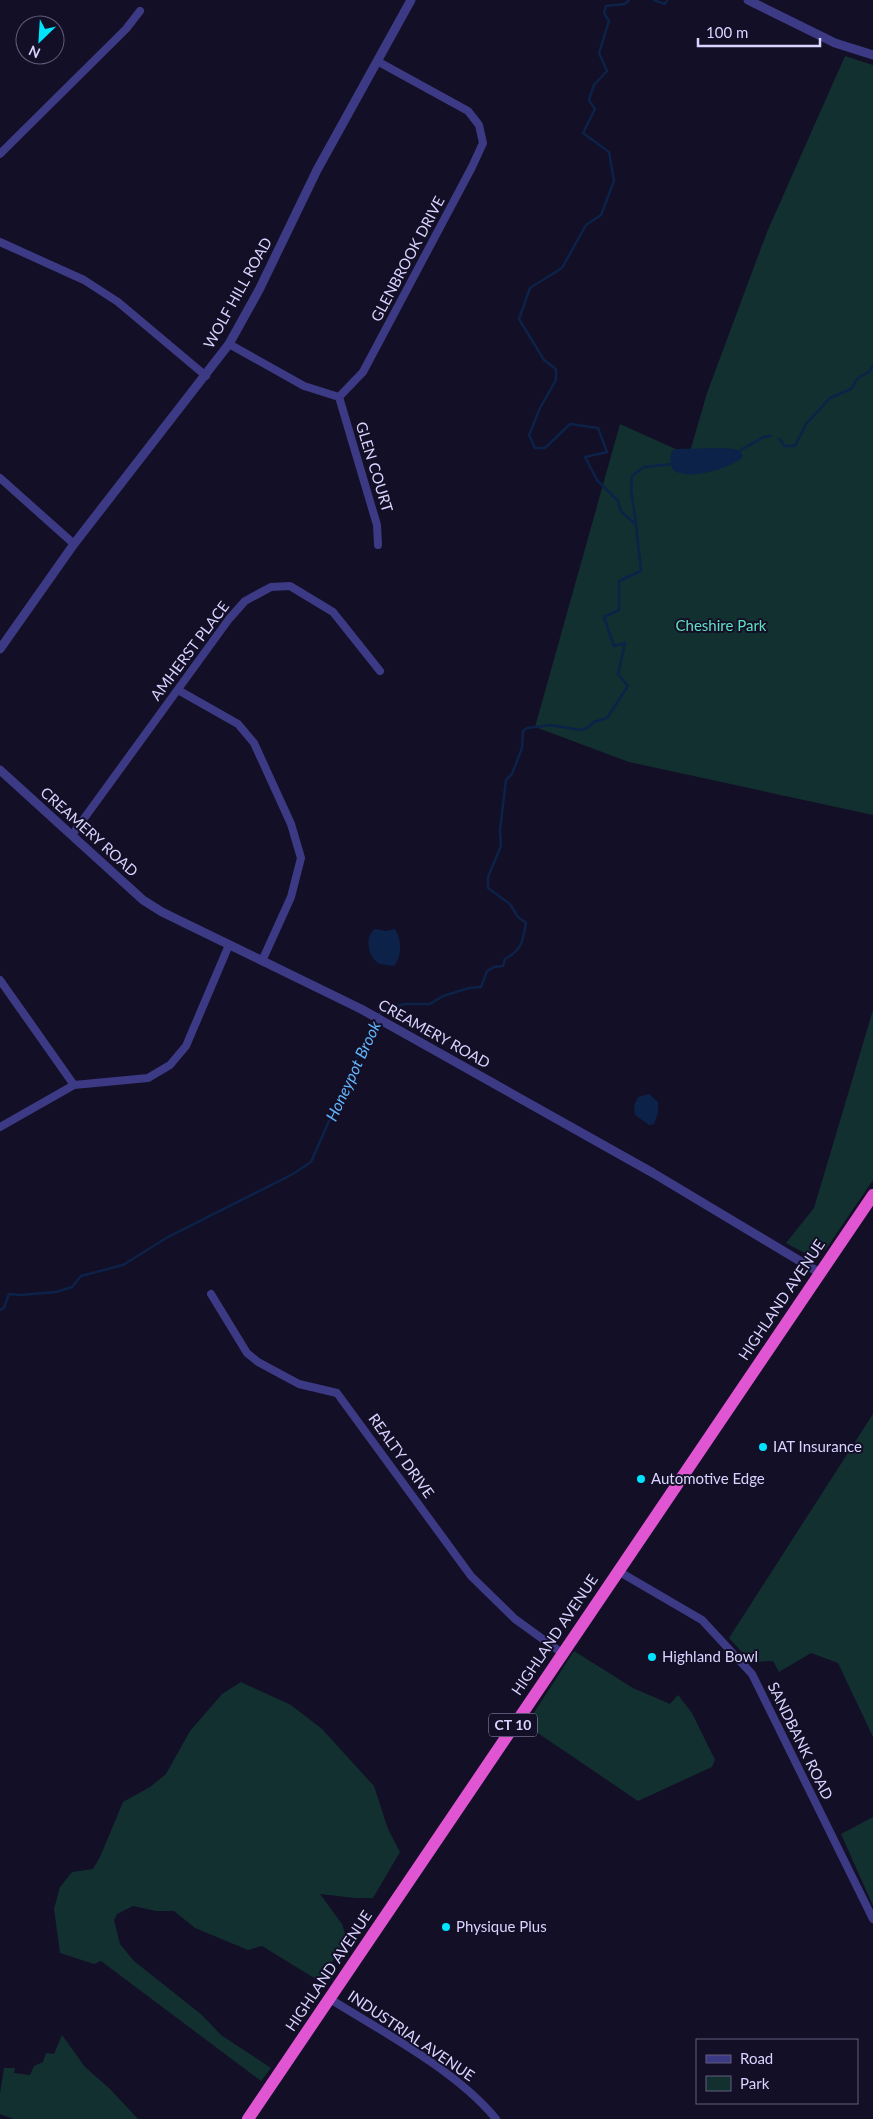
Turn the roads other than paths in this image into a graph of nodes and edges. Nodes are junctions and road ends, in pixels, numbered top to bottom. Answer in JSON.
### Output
{"nodes":[{"id":1,"x":411,"y":0,"type":"edge"},
{"id":2,"x":748,"y":0,"type":"edge"},
{"id":3,"x":140,"y":11,"type":"dead end"},
{"id":4,"x":873,"y":55,"type":"edge"},
{"id":5,"x":377,"y":61,"type":"junction"},
{"id":6,"x":0,"y":154,"type":"edge"},
{"id":7,"x":0,"y":242,"type":"edge"},
{"id":8,"x":229,"y":344,"type":"junction"},
{"id":9,"x":206,"y":376,"type":"junction"},
{"id":10,"x":339,"y":397,"type":"junction"},
{"id":11,"x":0,"y":478,"type":"edge"},
{"id":12,"x":74,"y":544,"type":"junction"},
{"id":13,"x":378,"y":545,"type":"dead end"},
{"id":14,"x":0,"y":649,"type":"edge"},
{"id":15,"x":380,"y":671,"type":"dead end"},
{"id":16,"x":178,"y":690,"type":"junction"},
{"id":17,"x":0,"y":770,"type":"edge"},
{"id":18,"x":72,"y":835,"type":"junction"},
{"id":19,"x":229,"y":945,"type":"junction"},
{"id":20,"x":262,"y":961,"type":"junction"},
{"id":21,"x":0,"y":980,"type":"edge"},
{"id":22,"x":74,"y":1085,"type":"junction"},
{"id":23,"x":0,"y":1127,"type":"edge"},
{"id":24,"x":873,"y":1195,"type":"edge"},
{"id":25,"x":820,"y":1273,"type":"junction"},
{"id":26,"x":211,"y":1294,"type":"dead end"},
{"id":27,"x":618,"y":1571,"type":"junction"},
{"id":28,"x":562,"y":1652,"type":"junction"},
{"id":29,"x":873,"y":1919,"type":"edge"},
{"id":30,"x":330,"y":1999,"type":"junction"},
{"id":31,"x":248,"y":2119,"type":"edge"},
{"id":32,"x":496,"y":2119,"type":"edge"}],
"edges":[{"from":1,"to":5,"type":"street","name":"WOLF HILL ROAD"},
{"from":2,"to":4,"type":"street"},
{"from":3,"to":6,"type":"street"},
{"from":5,"to":8,"type":"street","name":"WOLF HILL ROAD"},
{"from":5,"to":10,"type":"street","name":"GLENBROOK DRIVE"},
{"from":7,"to":9,"type":"street"},
{"from":8,"to":9,"type":"street","name":"WOLF HILL ROAD"},
{"from":8,"to":10,"type":"street"},
{"from":9,"to":12,"type":"street","name":"WOLF HILL ROAD"},
{"from":10,"to":13,"type":"street","name":"GLEN COURT"},
{"from":11,"to":12,"type":"street"},
{"from":12,"to":14,"type":"street","name":"WOLF HILL ROAD"},
{"from":15,"to":16,"type":"street","name":"AMHERST PLACE"},
{"from":16,"to":18,"type":"street","name":"AMHERST PLACE"},
{"from":16,"to":20,"type":"street"},
{"from":17,"to":18,"type":"street","name":"CREAMERY ROAD"},
{"from":18,"to":19,"type":"street","name":"CREAMERY ROAD"},
{"from":19,"to":20,"type":"street","name":"CREAMERY ROAD"},
{"from":19,"to":22,"type":"street"},
{"from":20,"to":25,"type":"street","name":"CREAMERY ROAD"},
{"from":21,"to":22,"type":"street"},
{"from":22,"to":23,"type":"street"},
{"from":24,"to":25,"type":"highway","name":"HIGHLAND AVENUE","number":"CT 10"},
{"from":25,"to":27,"type":"highway","name":"HIGHLAND AVENUE","number":"CT 10"},
{"from":26,"to":28,"type":"street","name":"REALTY DRIVE"},
{"from":27,"to":28,"type":"highway","name":"HIGHLAND AVENUE","number":"CT 10"},
{"from":27,"to":29,"type":"street","name":"SANDBANK ROAD"},
{"from":28,"to":30,"type":"highway","name":"HIGHLAND AVENUE","number":"CT 10"},
{"from":30,"to":31,"type":"highway","name":"HIGHLAND AVENUE","number":"CT 10"},
{"from":30,"to":32,"type":"street","name":"INDUSTRIAL AVENUE"}]}
